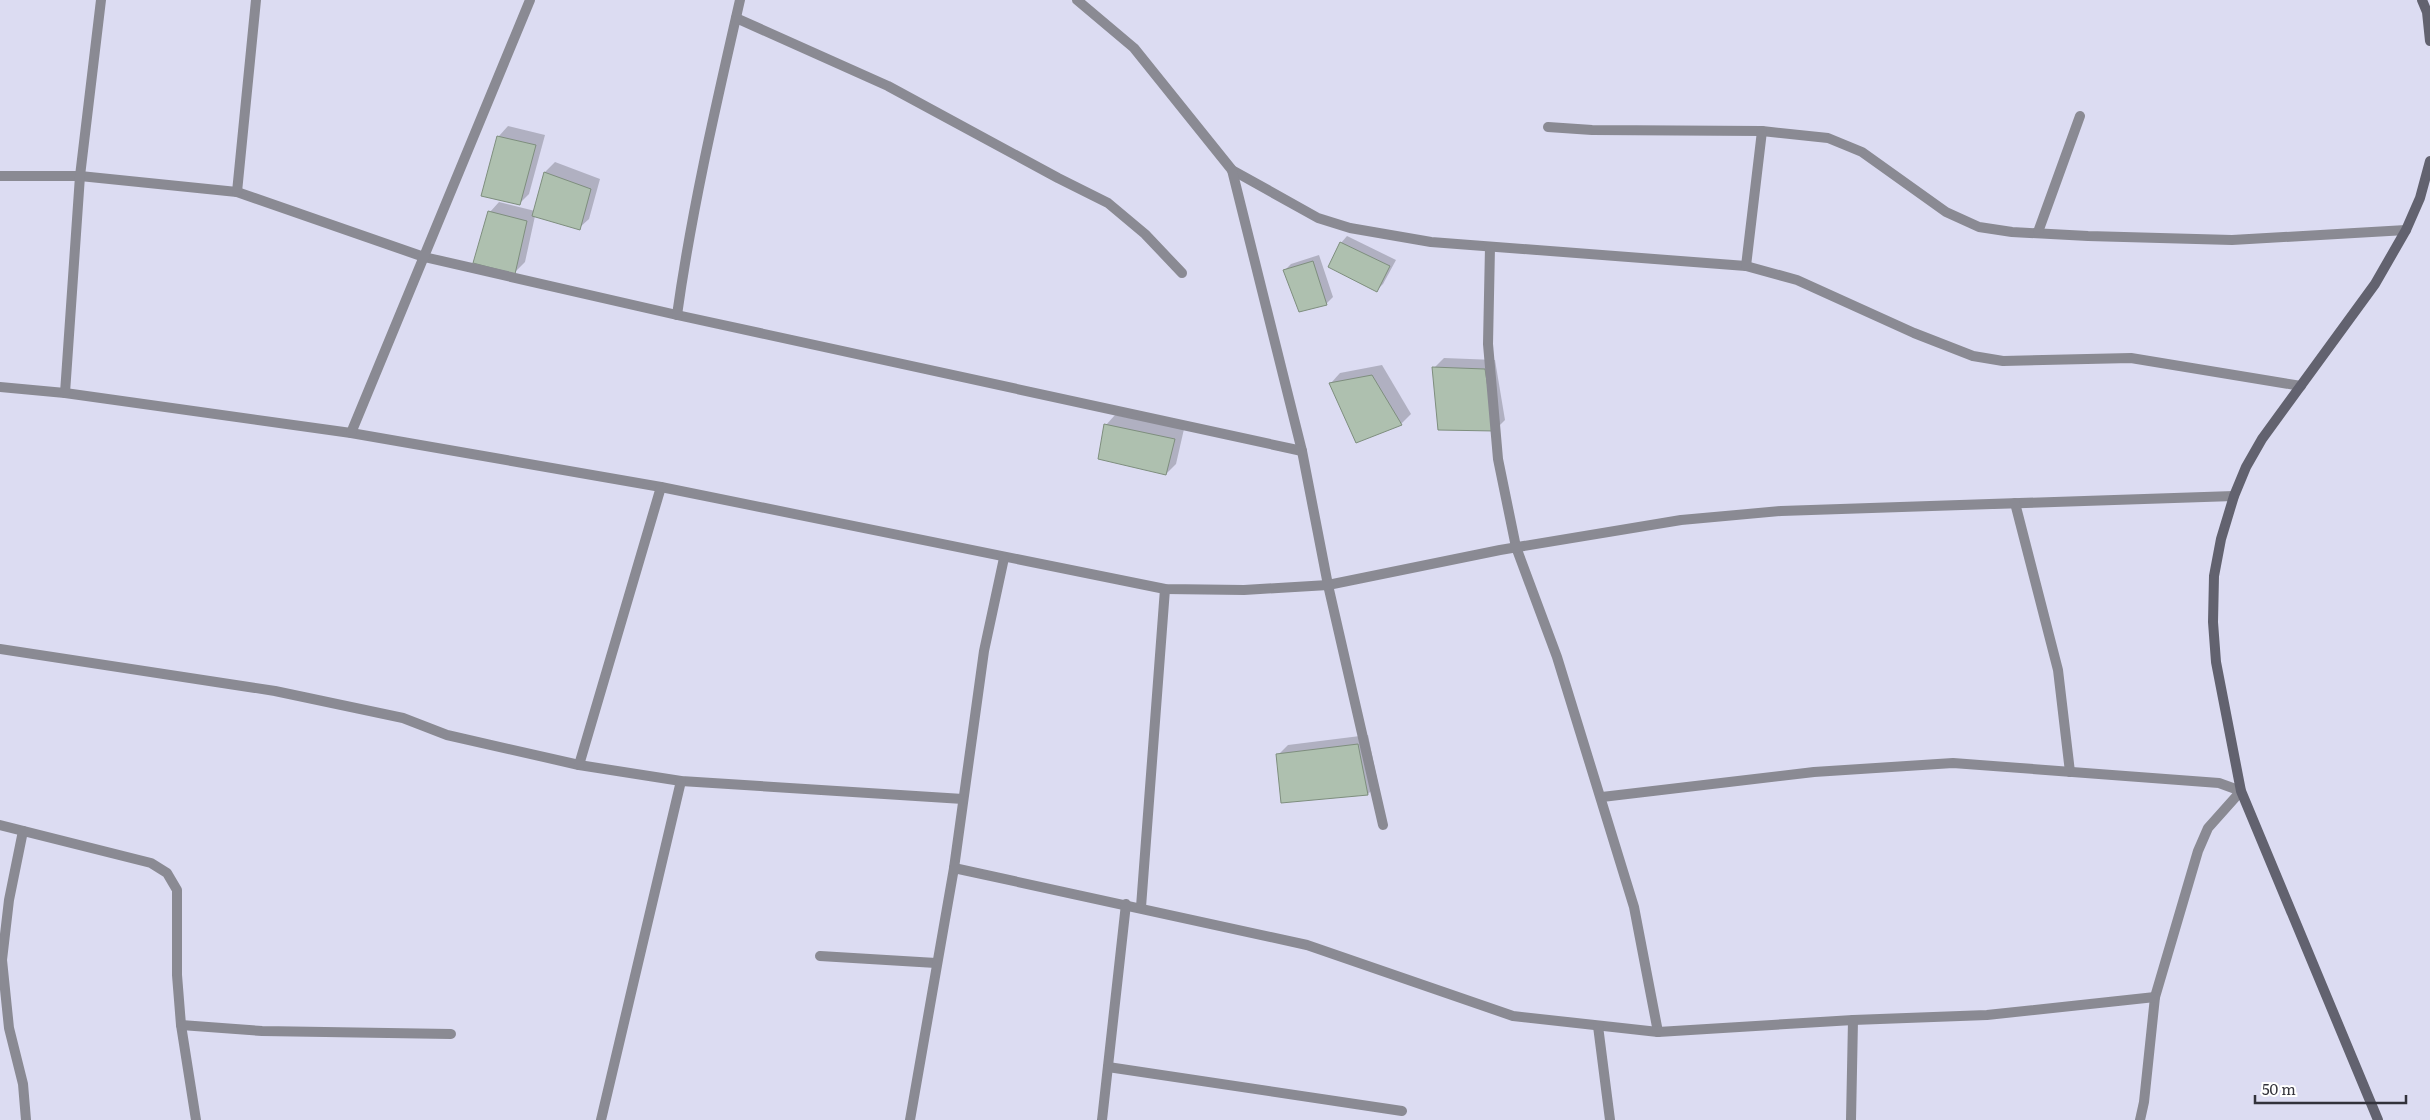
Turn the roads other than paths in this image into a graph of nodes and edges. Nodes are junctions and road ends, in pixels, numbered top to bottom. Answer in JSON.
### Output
{"nodes":[{"id":1,"x":101,"y":0,"type":"edge"},
{"id":2,"x":256,"y":0,"type":"edge"},
{"id":3,"x":530,"y":0,"type":"edge"},
{"id":4,"x":740,"y":0,"type":"edge"},
{"id":5,"x":1077,"y":0,"type":"edge"},
{"id":6,"x":2422,"y":0,"type":"edge"},
{"id":7,"x":2428,"y":11,"type":"edge"},
{"id":8,"x":736,"y":18,"type":"junction"},
{"id":9,"x":2430,"y":41,"type":"edge"},
{"id":10,"x":2080,"y":116,"type":"dead end"},
{"id":11,"x":1548,"y":127,"type":"dead end"},
{"id":12,"x":1762,"y":131,"type":"junction"},
{"id":13,"x":2430,"y":161,"type":"edge"},
{"id":14,"x":1232,"y":170,"type":"junction"},
{"id":15,"x":0,"y":176,"type":"edge"},
{"id":16,"x":80,"y":176,"type":"junction"},
{"id":17,"x":237,"y":192,"type":"junction"},
{"id":18,"x":2406,"y":230,"type":"junction"},
{"id":19,"x":2038,"y":232,"type":"junction"},
{"id":20,"x":1490,"y":247,"type":"junction"},
{"id":21,"x":424,"y":257,"type":"junction"},
{"id":22,"x":1746,"y":266,"type":"junction"},
{"id":23,"x":1182,"y":273,"type":"dead end"},
{"id":24,"x":677,"y":315,"type":"junction"},
{"id":25,"x":2301,"y":386,"type":"junction"},
{"id":26,"x":0,"y":387,"type":"edge"},
{"id":27,"x":65,"y":393,"type":"junction"},
{"id":28,"x":351,"y":433,"type":"junction"},
{"id":29,"x":1302,"y":451,"type":"junction"},
{"id":30,"x":661,"y":487,"type":"junction"},
{"id":31,"x":2234,"y":496,"type":"junction"},
{"id":32,"x":2015,"y":503,"type":"junction"},
{"id":33,"x":1516,"y":547,"type":"junction"},
{"id":34,"x":1004,"y":558,"type":"junction"},
{"id":35,"x":1328,"y":585,"type":"junction"},
{"id":36,"x":1165,"y":589,"type":"junction"},
{"id":37,"x":0,"y":649,"type":"edge"},
{"id":38,"x":579,"y":765,"type":"junction"},
{"id":39,"x":2070,"y":772,"type":"junction"},
{"id":40,"x":681,"y":781,"type":"junction"},
{"id":41,"x":2241,"y":791,"type":"junction"},
{"id":42,"x":1602,"y":797,"type":"junction"},
{"id":43,"x":963,"y":799,"type":"junction"},
{"id":44,"x":0,"y":825,"type":"edge"},
{"id":45,"x":1383,"y":825,"type":"dead end"},
{"id":46,"x":23,"y":831,"type":"junction"},
{"id":47,"x":954,"y":868,"type":"junction"},
{"id":48,"x":1126,"y":904,"type":"junction"},
{"id":49,"x":1141,"y":907,"type":"junction"},
{"id":50,"x":820,"y":956,"type":"dead end"},
{"id":51,"x":936,"y":963,"type":"junction"},
{"id":52,"x":2155,"y":997,"type":"junction"},
{"id":53,"x":1853,"y":1020,"type":"junction"},
{"id":54,"x":182,"y":1025,"type":"junction"},
{"id":55,"x":1598,"y":1026,"type":"junction"},
{"id":56,"x":1658,"y":1032,"type":"junction"},
{"id":57,"x":451,"y":1034,"type":"dead end"},
{"id":58,"x":1108,"y":1067,"type":"junction"},
{"id":59,"x":1402,"y":1111,"type":"dead end"},
{"id":60,"x":26,"y":1120,"type":"edge"},
{"id":61,"x":196,"y":1120,"type":"edge"},
{"id":62,"x":601,"y":1120,"type":"edge"},
{"id":63,"x":910,"y":1120,"type":"edge"},
{"id":64,"x":1102,"y":1120,"type":"edge"},
{"id":65,"x":1610,"y":1120,"type":"edge"},
{"id":66,"x":1851,"y":1120,"type":"edge"},
{"id":67,"x":2140,"y":1120,"type":"edge"},
{"id":68,"x":2378,"y":1120,"type":"edge"}],
"edges":[{"from":1,"to":16,"type":"street"},
{"from":2,"to":17,"type":"street"},
{"from":3,"to":21,"type":"street"},
{"from":4,"to":8,"type":"street"},
{"from":5,"to":14,"type":"street"},
{"from":6,"to":7,"type":"street"},
{"from":7,"to":9,"type":"street"},
{"from":8,"to":23,"type":"street"},
{"from":8,"to":24,"type":"street"},
{"from":10,"to":19,"type":"street"},
{"from":11,"to":12,"type":"street"},
{"from":12,"to":19,"type":"street"},
{"from":12,"to":22,"type":"street"},
{"from":13,"to":18,"type":"street"},
{"from":14,"to":20,"type":"street"},
{"from":14,"to":29,"type":"street"},
{"from":15,"to":16,"type":"street"},
{"from":16,"to":17,"type":"street"},
{"from":16,"to":27,"type":"street"},
{"from":17,"to":21,"type":"street"},
{"from":18,"to":19,"type":"street"},
{"from":18,"to":25,"type":"street"},
{"from":20,"to":22,"type":"street"},
{"from":20,"to":33,"type":"street"},
{"from":21,"to":24,"type":"street"},
{"from":21,"to":28,"type":"street"},
{"from":22,"to":25,"type":"street"},
{"from":24,"to":29,"type":"street"},
{"from":25,"to":31,"type":"street"},
{"from":26,"to":27,"type":"street"},
{"from":27,"to":28,"type":"street"},
{"from":28,"to":30,"type":"street"},
{"from":29,"to":35,"type":"street"},
{"from":30,"to":34,"type":"street"},
{"from":30,"to":38,"type":"street"},
{"from":31,"to":32,"type":"street"},
{"from":31,"to":41,"type":"street"},
{"from":32,"to":33,"type":"street"},
{"from":32,"to":39,"type":"street"},
{"from":33,"to":35,"type":"street"},
{"from":33,"to":42,"type":"street"},
{"from":34,"to":36,"type":"street"},
{"from":34,"to":43,"type":"street"},
{"from":35,"to":36,"type":"street"},
{"from":35,"to":45,"type":"street"},
{"from":36,"to":49,"type":"street"},
{"from":37,"to":38,"type":"street"},
{"from":38,"to":40,"type":"street"},
{"from":39,"to":41,"type":"street"},
{"from":39,"to":42,"type":"street"},
{"from":40,"to":43,"type":"street"},
{"from":40,"to":62,"type":"street"},
{"from":41,"to":52,"type":"street"},
{"from":41,"to":68,"type":"street"},
{"from":42,"to":56,"type":"street"},
{"from":43,"to":47,"type":"street"},
{"from":44,"to":46,"type":"street"},
{"from":46,"to":54,"type":"street"},
{"from":46,"to":60,"type":"street"},
{"from":47,"to":48,"type":"street"},
{"from":47,"to":51,"type":"street"},
{"from":48,"to":49,"type":"street"},
{"from":48,"to":58,"type":"street"},
{"from":49,"to":55,"type":"street"},
{"from":50,"to":51,"type":"street"},
{"from":51,"to":63,"type":"street"},
{"from":52,"to":53,"type":"street"},
{"from":52,"to":67,"type":"street"},
{"from":53,"to":56,"type":"street"},
{"from":53,"to":66,"type":"street"},
{"from":54,"to":57,"type":"street"},
{"from":54,"to":61,"type":"street"},
{"from":55,"to":56,"type":"street"},
{"from":55,"to":65,"type":"street"},
{"from":58,"to":59,"type":"street"},
{"from":58,"to":64,"type":"street"}]}
